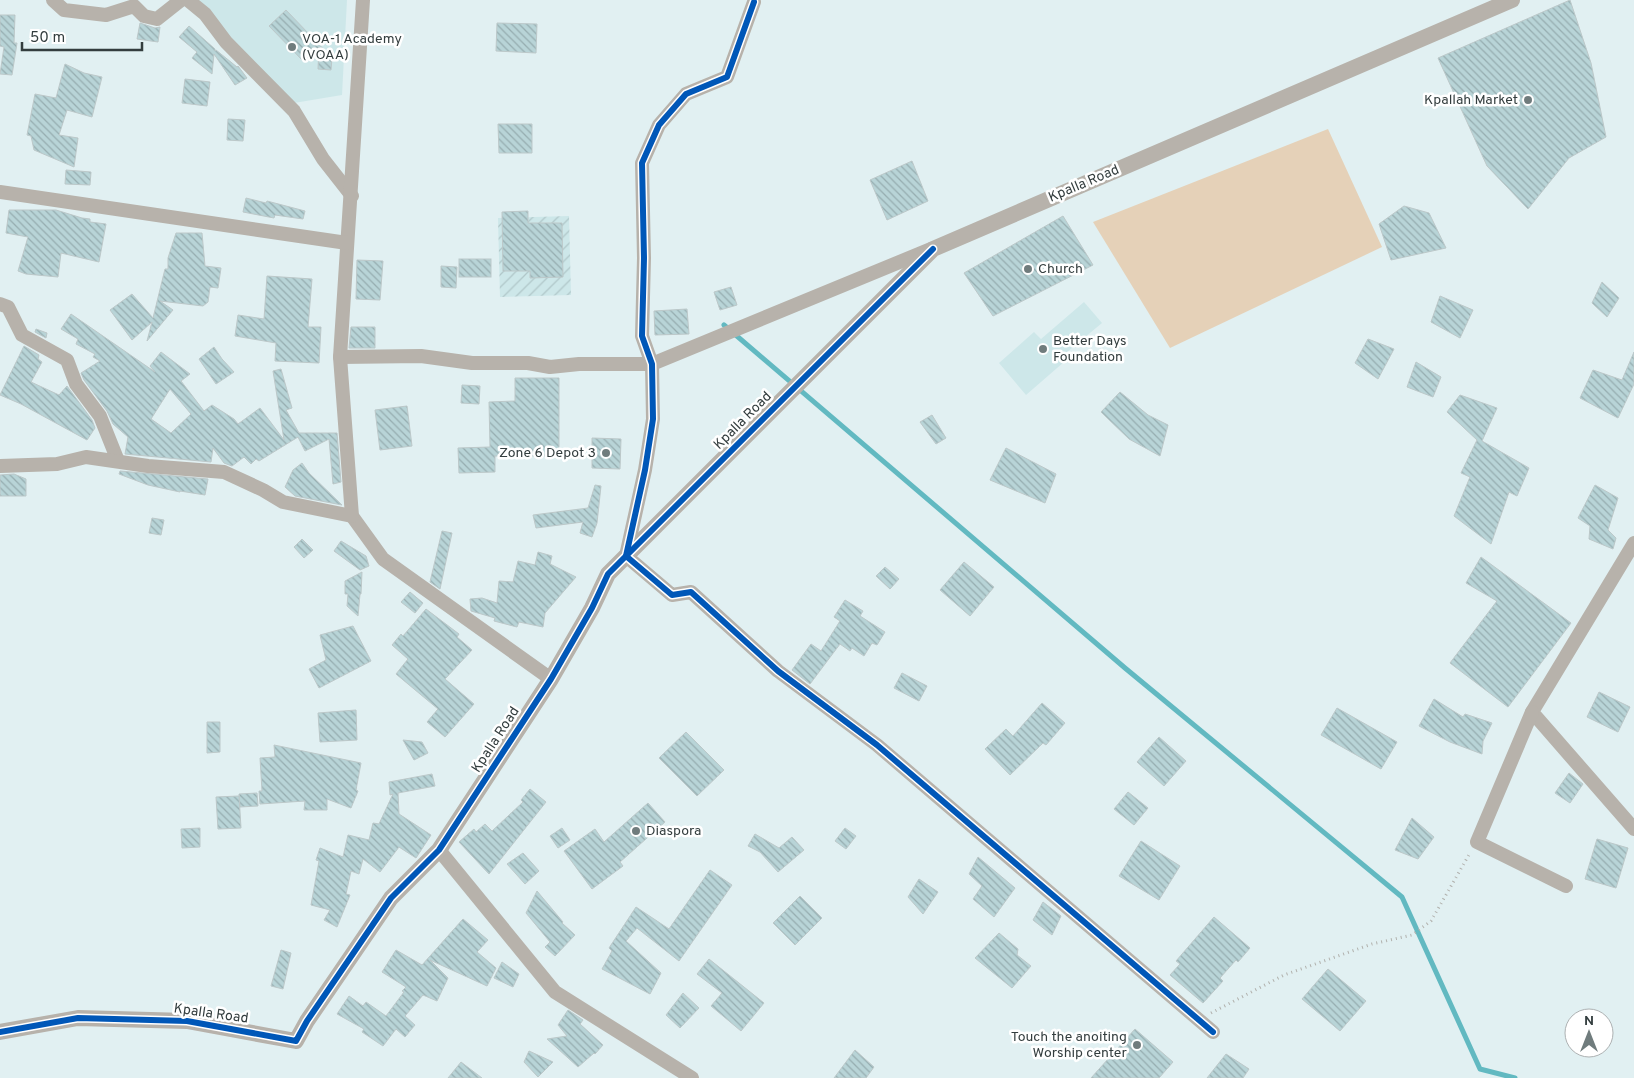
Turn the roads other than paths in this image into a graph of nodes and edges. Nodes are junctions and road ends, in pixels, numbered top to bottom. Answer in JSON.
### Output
{"nodes":[{"id":1,"x":53,"y":0,"type":"edge"},
{"id":2,"x":181,"y":0,"type":"edge"},
{"id":3,"x":188,"y":0,"type":"edge"},
{"id":4,"x":363,"y":0,"type":"edge"},
{"id":5,"x":1512,"y":0,"type":"edge"},
{"id":6,"x":755,"y":1,"type":"edge"},
{"id":7,"x":0,"y":192,"type":"edge"},
{"id":8,"x":352,"y":196,"type":"junction"},
{"id":9,"x":347,"y":243,"type":"junction"},
{"id":10,"x":933,"y":248,"type":"junction"},
{"id":11,"x":0,"y":304,"type":"edge"},
{"id":12,"x":340,"y":357,"type":"junction"},
{"id":13,"x":652,"y":364,"type":"junction"},
{"id":14,"x":118,"y":461,"type":"junction"},
{"id":15,"x":0,"y":466,"type":"edge"},
{"id":16,"x":352,"y":516,"type":"junction"},
{"id":17,"x":1634,"y":543,"type":"edge"},
{"id":18,"x":626,"y":556,"type":"junction"},
{"id":19,"x":551,"y":679,"type":"junction"},
{"id":20,"x":1532,"y":712,"type":"junction"},
{"id":21,"x":1634,"y":829,"type":"edge"},
{"id":22,"x":439,"y":850,"type":"junction"},
{"id":23,"x":1566,"y":886,"type":"dead end"},
{"id":24,"x":0,"y":1032,"type":"edge"},
{"id":25,"x":1214,"y":1032,"type":"dead end"},
{"id":26,"x":692,"y":1078,"type":"edge"}],
"edges":[{"from":1,"to":2,"type":"street"},
{"from":3,"to":8,"type":"street"},
{"from":4,"to":8,"type":"street"},
{"from":5,"to":10,"type":"street","name":"Kpalla Road"},
{"from":6,"to":13,"type":"street"},
{"from":7,"to":9,"type":"street"},
{"from":8,"to":9,"type":"street"},
{"from":9,"to":12,"type":"street"},
{"from":10,"to":13,"type":"street"},
{"from":10,"to":18,"type":"street","name":"Kpalla Road"},
{"from":11,"to":14,"type":"street"},
{"from":12,"to":13,"type":"street"},
{"from":12,"to":16,"type":"street"},
{"from":13,"to":18,"type":"street"},
{"from":14,"to":15,"type":"street"},
{"from":14,"to":16,"type":"street"},
{"from":16,"to":19,"type":"street"},
{"from":17,"to":20,"type":"street"},
{"from":18,"to":19,"type":"street","name":"Kpalla Road"},
{"from":18,"to":25,"type":"street"},
{"from":19,"to":22,"type":"street","name":"Kpalla Road"},
{"from":20,"to":21,"type":"street"},
{"from":20,"to":23,"type":"street"},
{"from":22,"to":24,"type":"street","name":"Kpalla Road"},
{"from":22,"to":26,"type":"street"}]}
